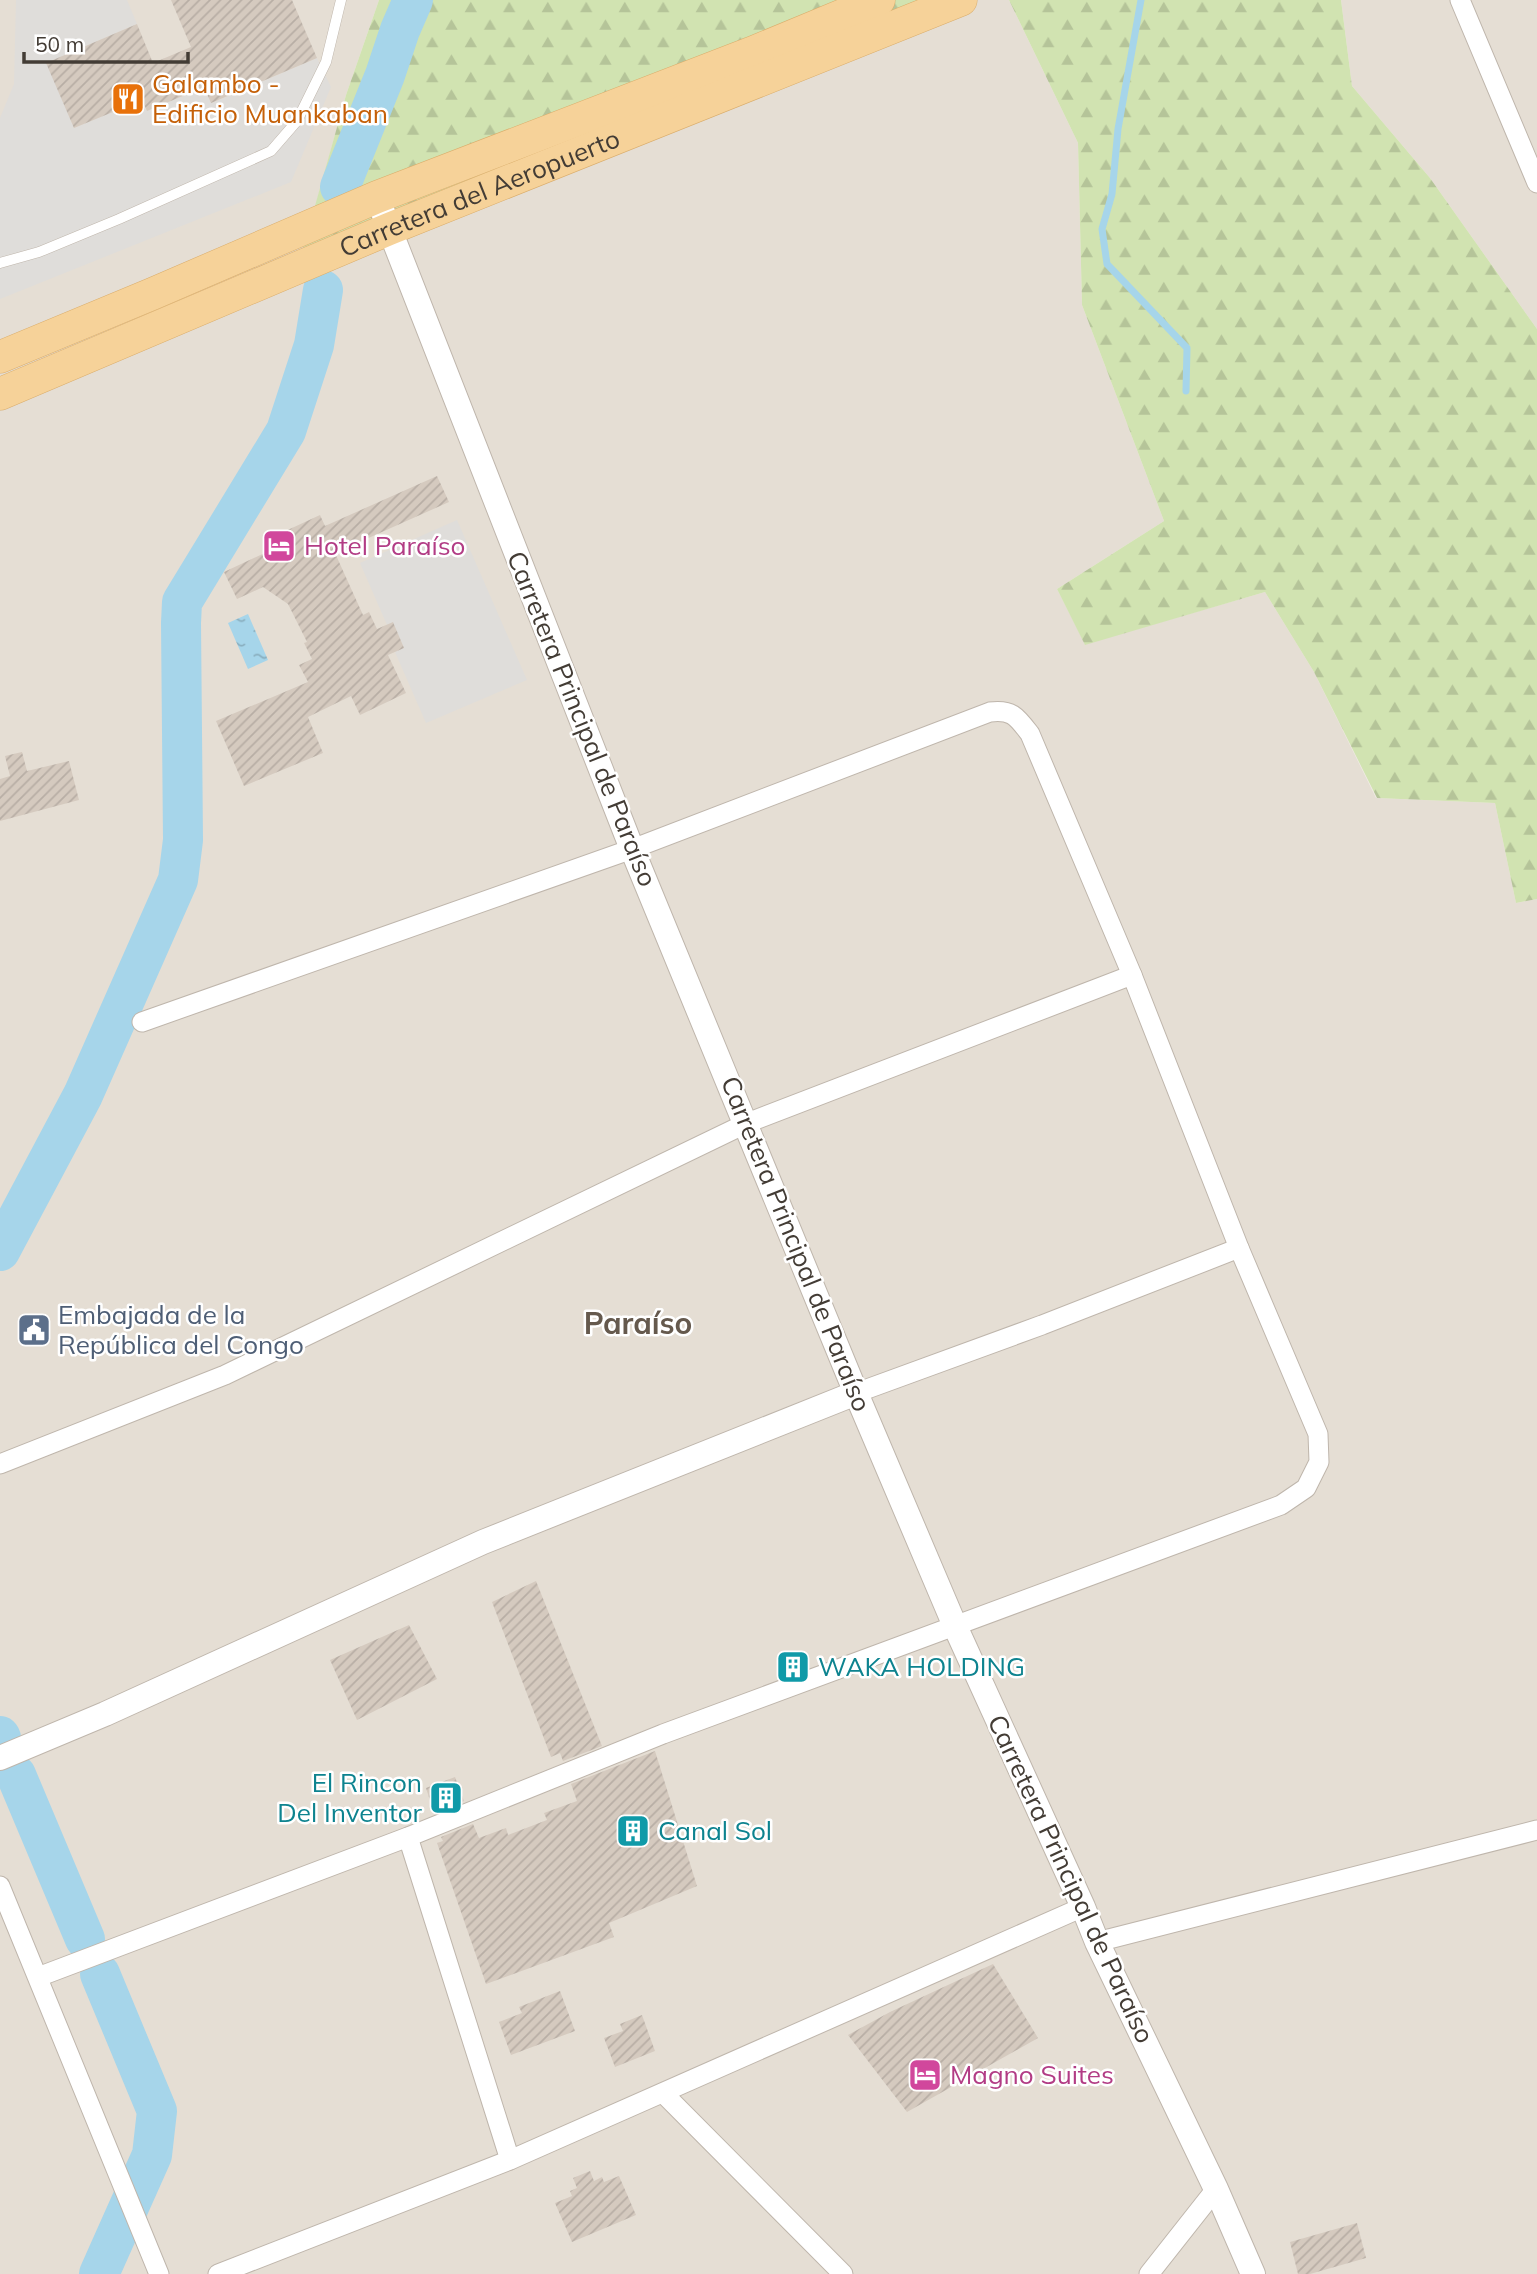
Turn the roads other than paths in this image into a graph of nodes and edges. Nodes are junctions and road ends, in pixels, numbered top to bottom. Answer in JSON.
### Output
{"nodes":[{"id":1,"x":341,"y":0,"type":"edge"},
{"id":2,"x":879,"y":0,"type":"edge"},
{"id":3,"x":961,"y":0,"type":"edge"},
{"id":4,"x":1460,"y":0,"type":"edge"},
{"id":5,"x":1537,"y":183,"type":"edge"},
{"id":6,"x":377,"y":197,"type":"junction"},
{"id":7,"x":389,"y":229,"type":"junction"},
{"id":8,"x":0,"y":263,"type":"edge"},
{"id":9,"x":0,"y":357,"type":"edge"},
{"id":10,"x":0,"y":394,"type":"edge"},
{"id":11,"x":632,"y":849,"type":"junction"},
{"id":12,"x":1132,"y":975,"type":"junction"},
{"id":13,"x":142,"y":1022,"type":"dead end"},
{"id":14,"x":747,"y":1123,"type":"junction"},
{"id":15,"x":1239,"y":1248,"type":"junction"},
{"id":16,"x":856,"y":1393,"type":"junction"},
{"id":17,"x":0,"y":1464,"type":"edge"},
{"id":18,"x":955,"y":1626,"type":"junction"},
{"id":19,"x":0,"y":1758,"type":"edge"},
{"id":20,"x":1537,"y":1830,"type":"edge"},
{"id":21,"x":408,"y":1836,"type":"junction"},
{"id":22,"x":0,"y":1886,"type":"edge"},
{"id":23,"x":1083,"y":1908,"type":"junction"},
{"id":24,"x":1097,"y":1942,"type":"junction"},
{"id":25,"x":38,"y":1977,"type":"junction"},
{"id":26,"x":663,"y":2093,"type":"junction"},
{"id":27,"x":510,"y":2160,"type":"junction"},
{"id":28,"x":1216,"y":2189,"type":"junction"},
{"id":29,"x":159,"y":2274,"type":"edge"},
{"id":30,"x":218,"y":2274,"type":"edge"},
{"id":31,"x":843,"y":2274,"type":"edge"},
{"id":32,"x":1149,"y":2274,"type":"edge"},
{"id":33,"x":1253,"y":2274,"type":"edge"}],
"edges":[{"from":1,"to":8,"type":"lane"},
{"from":2,"to":6,"type":"main road","name":"Carretera del Aeropuerto"},
{"from":3,"to":7,"type":"main road","name":"Carretera del Aeropuerto"},
{"from":4,"to":5,"type":"street"},
{"from":6,"to":7,"type":"street","name":"Carretera Principal de Paraíso"},
{"from":6,"to":9,"type":"main road","name":"Carretera del Aeropuerto"},
{"from":7,"to":10,"type":"main road","name":"Carretera del Aeropuerto"},
{"from":7,"to":11,"type":"street","name":"Carretera Principal de Paraíso"},
{"from":11,"to":12,"type":"street"},
{"from":11,"to":13,"type":"street"},
{"from":11,"to":14,"type":"street","name":"Carretera Principal de Paraíso"},
{"from":12,"to":14,"type":"street"},
{"from":12,"to":15,"type":"street"},
{"from":14,"to":16,"type":"street","name":"Carretera Principal de Paraíso"},
{"from":14,"to":17,"type":"street"},
{"from":15,"to":16,"type":"street"},
{"from":15,"to":18,"type":"street"},
{"from":16,"to":18,"type":"street","name":"Carretera Principal de Paraíso"},
{"from":16,"to":19,"type":"street"},
{"from":18,"to":21,"type":"street"},
{"from":18,"to":23,"type":"street","name":"Carretera Principal de Paraíso"},
{"from":20,"to":24,"type":"street"},
{"from":21,"to":25,"type":"street"},
{"from":21,"to":27,"type":"street"},
{"from":22,"to":25,"type":"street"},
{"from":23,"to":24,"type":"street","name":"Carretera Principal de Paraíso"},
{"from":23,"to":26,"type":"street"},
{"from":24,"to":28,"type":"street","name":"Carretera Principal de Paraíso"},
{"from":25,"to":29,"type":"street"},
{"from":26,"to":27,"type":"street"},
{"from":26,"to":31,"type":"street"},
{"from":27,"to":30,"type":"street"},
{"from":28,"to":32,"type":"street"},
{"from":28,"to":33,"type":"street","name":"Carretera Principal de Paraíso"}]}
